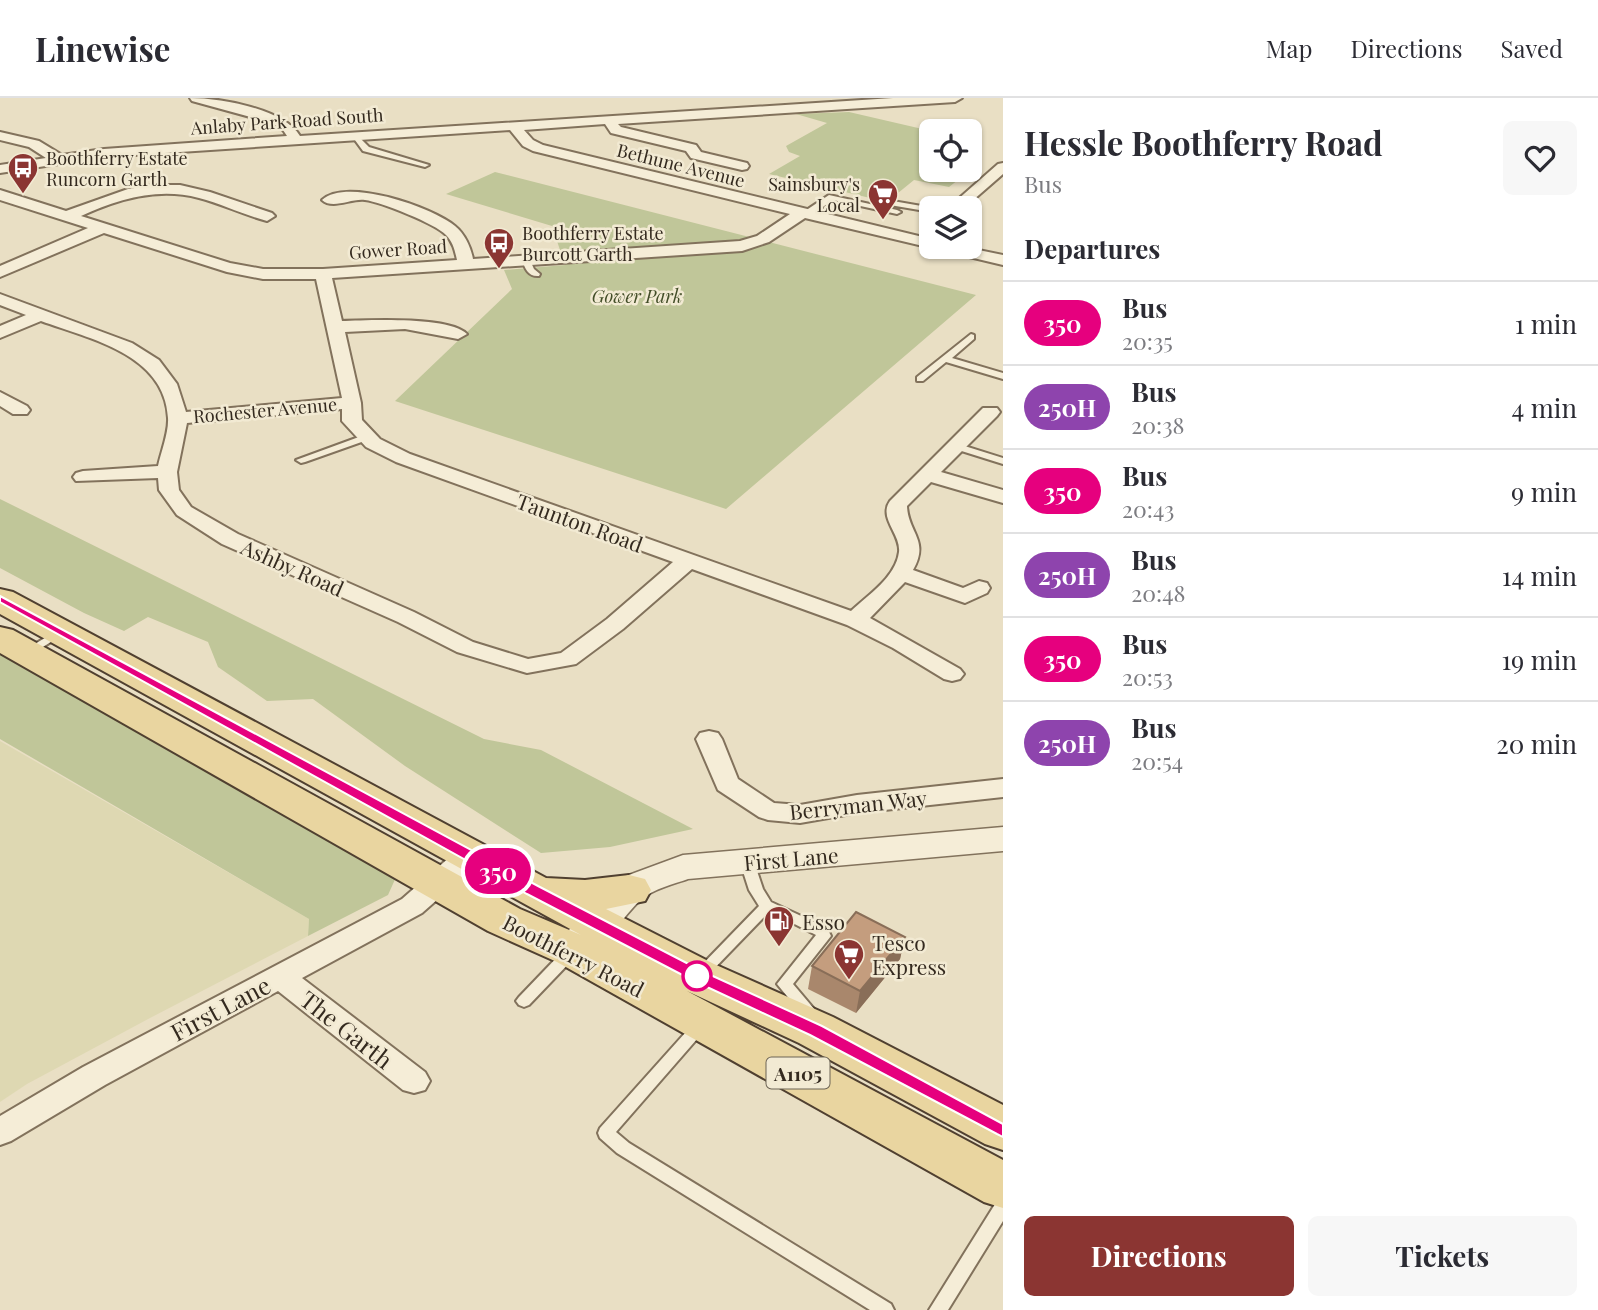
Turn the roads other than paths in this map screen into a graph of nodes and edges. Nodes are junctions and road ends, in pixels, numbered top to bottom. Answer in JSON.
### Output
{"nodes":[{"id":1,"x":197,"y":98,"type":"edge"},
{"id":2,"x":954,"y":98,"type":"edge"},
{"id":3,"x":608,"y":119,"type":"junction"},
{"id":4,"x":513,"y":125,"type":"junction"},
{"id":5,"x":0,"y":136,"type":"edge"},
{"id":6,"x":355,"y":136,"type":"junction"},
{"id":7,"x":295,"y":139,"type":"junction"},
{"id":8,"x":58,"y":159,"type":"junction"},
{"id":9,"x":425,"y":165,"type":"dead end"},
{"id":10,"x":742,"y":166,"type":"dead end"},
{"id":11,"x":0,"y":169,"type":"edge"},
{"id":12,"x":1001,"y":170,"type":"edge"},
{"id":13,"x":0,"y":195,"type":"edge"},
{"id":14,"x":970,"y":196,"type":"edge"},
{"id":15,"x":330,"y":200,"type":"dead end"},
{"id":16,"x":887,"y":202,"type":"dead end"},
{"id":17,"x":919,"y":208,"type":"edge"},
{"id":18,"x":898,"y":212,"type":"dead end"},
{"id":19,"x":803,"y":215,"type":"junction"},
{"id":20,"x":67,"y":216,"type":"junction"},
{"id":21,"x":267,"y":216,"type":"dead end"},
{"id":22,"x":102,"y":228,"type":"junction"},
{"id":23,"x":919,"y":241,"type":"edge"},
{"id":24,"x":982,"y":255,"type":"edge"},
{"id":25,"x":526,"y":260,"type":"junction"},
{"id":26,"x":1003,"y":260,"type":"edge"},
{"id":27,"x":466,"y":264,"type":"junction"},
{"id":28,"x":0,"y":272,"type":"edge"},
{"id":29,"x":323,"y":274,"type":"junction"},
{"id":30,"x":536,"y":274,"type":"dead end"},
{"id":31,"x":0,"y":299,"type":"edge"},
{"id":32,"x":40,"y":315,"type":"junction"},
{"id":33,"x":335,"y":327,"type":"junction"},
{"id":34,"x":0,"y":333,"type":"edge"},
{"id":35,"x":448,"y":337,"type":"dead end"},
{"id":36,"x":971,"y":337,"type":"dead end"},
{"id":37,"x":944,"y":359,"type":"junction"},
{"id":38,"x":1003,"y":376,"type":"edge"},
{"id":39,"x":919,"y":379,"type":"dead end"},
{"id":40,"x":0,"y":398,"type":"edge"},
{"id":41,"x":352,"y":403,"type":"junction"},
{"id":42,"x":20,"y":410,"type":"dead end"},
{"id":43,"x":999,"y":410,"type":"edge"},
{"id":44,"x":178,"y":418,"type":"junction"},
{"id":45,"x":368,"y":437,"type":"junction"},
{"id":46,"x":955,"y":446,"type":"junction"},
{"id":47,"x":301,"y":460,"type":"dead end"},
{"id":48,"x":1003,"y":461,"type":"edge"},
{"id":49,"x":167,"y":472,"type":"junction"},
{"id":50,"x":926,"y":474,"type":"junction"},
{"id":51,"x":83,"y":477,"type":"dead end"},
{"id":52,"x":1003,"y":497,"type":"edge"},
{"id":53,"x":687,"y":562,"type":"junction"},
{"id":54,"x":901,"y":573,"type":"junction"},
{"id":55,"x":979,"y":588,"type":"dead end"},
{"id":56,"x":0,"y":600,"type":"edge"},
{"id":57,"x":855,"y":620,"type":"junction"},
{"id":58,"x":28,"y":642,"type":"edge"},
{"id":59,"x":952,"y":674,"type":"dead end"},
{"id":60,"x":709,"y":739,"type":"dead end"},
{"id":61,"x":1003,"y":788,"type":"edge"},
{"id":62,"x":1003,"y":839,"type":"edge"},
{"id":63,"x":747,"y":862,"type":"junction"},
{"id":64,"x":455,"y":869,"type":"junction"},
{"id":65,"x":530,"y":888,"type":"junction"},
{"id":66,"x":629,"y":890,"type":"junction"},
{"id":67,"x":766,"y":907,"type":"junction"},
{"id":68,"x":585,"y":937,"type":"junction"},
{"id":69,"x":279,"y":976,"type":"junction"},
{"id":70,"x":701,"y":999,"type":"junction"},
{"id":71,"x":524,"y":1001,"type":"dead end"},
{"id":72,"x":816,"y":1030,"type":"junction"},
{"id":73,"x":415,"y":1081,"type":"dead end"},
{"id":74,"x":1003,"y":1129,"type":"edge"},
{"id":75,"x":0,"y":1132,"type":"edge"},
{"id":76,"x":1003,"y":1186,"type":"edge"},
{"id":77,"x":1003,"y":1206,"type":"edge"},
{"id":78,"x":885,"y":1310,"type":"edge"},
{"id":79,"x":938,"y":1310,"type":"edge"}],
"edges":[{"from":1,"to":7,"type":"street"},
{"from":2,"to":3,"type":"street","name":"Anlaby Park Road South"},
{"from":3,"to":4,"type":"street","name":"Anlaby Park Road South"},
{"from":3,"to":10,"type":"street"},
{"from":4,"to":6,"type":"street","name":"Anlaby Park Road South"},
{"from":4,"to":19,"type":"street","name":"Bethune Avenue"},
{"from":5,"to":8,"type":"street"},
{"from":6,"to":7,"type":"street","name":"Anlaby Park Road South"},
{"from":6,"to":9,"type":"lane"},
{"from":7,"to":8,"type":"street","name":"Anlaby Park Road South"},
{"from":8,"to":11,"type":"street","name":"Anlaby Park Road South"},
{"from":12,"to":14,"type":"street"},
{"from":13,"to":20,"type":"street","name":"Gower Road"},
{"from":15,"to":27,"type":"street"},
{"from":16,"to":17,"type":"lane"},
{"from":18,"to":19,"type":"lane"},
{"from":19,"to":23,"type":"street","name":"Bethune Avenue"},
{"from":19,"to":25,"type":"street","name":"Gower Road"},
{"from":20,"to":21,"type":"street"},
{"from":20,"to":22,"type":"street","name":"Gower Road"},
{"from":22,"to":28,"type":"street"},
{"from":22,"to":29,"type":"street","name":"Gower Road"},
{"from":24,"to":26,"type":"street"},
{"from":25,"to":27,"type":"street","name":"Gower Road"},
{"from":25,"to":30,"type":"lane"},
{"from":27,"to":29,"type":"street","name":"Gower Road"},
{"from":29,"to":33,"type":"street","name":"Taunton Road"},
{"from":31,"to":32,"type":"street"},
{"from":32,"to":34,"type":"street"},
{"from":32,"to":44,"type":"street"},
{"from":33,"to":35,"type":"street"},
{"from":33,"to":41,"type":"street","name":"Taunton Road"},
{"from":36,"to":37,"type":"lane"},
{"from":37,"to":38,"type":"lane"},
{"from":37,"to":39,"type":"lane"},
{"from":40,"to":42,"type":"street"},
{"from":41,"to":44,"type":"street","name":"Rochester Avenue"},
{"from":41,"to":45,"type":"street","name":"Taunton Road"},
{"from":43,"to":46,"type":"street"},
{"from":44,"to":49,"type":"street"},
{"from":45,"to":47,"type":"lane"},
{"from":45,"to":53,"type":"street","name":"Taunton Road"},
{"from":46,"to":48,"type":"lane"},
{"from":46,"to":50,"type":"street"},
{"from":49,"to":51,"type":"street"},
{"from":49,"to":53,"type":"street","name":"Ashby Road"},
{"from":50,"to":52,"type":"street"},
{"from":50,"to":54,"type":"street"},
{"from":53,"to":57,"type":"street","name":"Taunton Road"},
{"from":54,"to":55,"type":"street"},
{"from":54,"to":57,"type":"street"},
{"from":56,"to":58,"type":"main road","name":"Boothferry Road","number":"A1105"},
{"from":57,"to":59,"type":"street","name":"Taunton Road"},
{"from":58,"to":64,"type":"main road","name":"Boothferry Road","number":"A1105"},
{"from":60,"to":61,"type":"street","name":"Berryman Way"},
{"from":62,"to":63,"type":"street","name":"First Lane"},
{"from":63,"to":66,"type":"street","name":"First Lane"},
{"from":63,"to":67,"type":"lane"},
{"from":64,"to":65,"type":"main road","name":"Boothferry Road","number":"A1105"},
{"from":64,"to":68,"type":"main road","name":"Boothferry Road","number":"A1105"},
{"from":64,"to":69,"type":"street","name":"First Lane"},
{"from":65,"to":66,"type":"main road"},
{"from":65,"to":68,"type":"main road","name":"Boothferry Road","number":"A1105"},
{"from":66,"to":68,"type":"street","name":"First Lane"},
{"from":67,"to":70,"type":"lane"},
{"from":67,"to":72,"type":"lane"},
{"from":68,"to":70,"type":"main road","name":"Boothferry Road","number":"A1105"},
{"from":68,"to":71,"type":"lane"},
{"from":69,"to":73,"type":"street","name":"The Garth"},
{"from":69,"to":75,"type":"street","name":"First Lane"},
{"from":70,"to":72,"type":"main road","name":"Boothferry Road","number":"A1105"},
{"from":70,"to":76,"type":"main road","name":"Boothferry Road","number":"A1105"},
{"from":70,"to":78,"type":"lane"},
{"from":72,"to":74,"type":"main road","name":"Boothferry Road","number":"A1105"},
{"from":77,"to":79,"type":"lane"}]}
